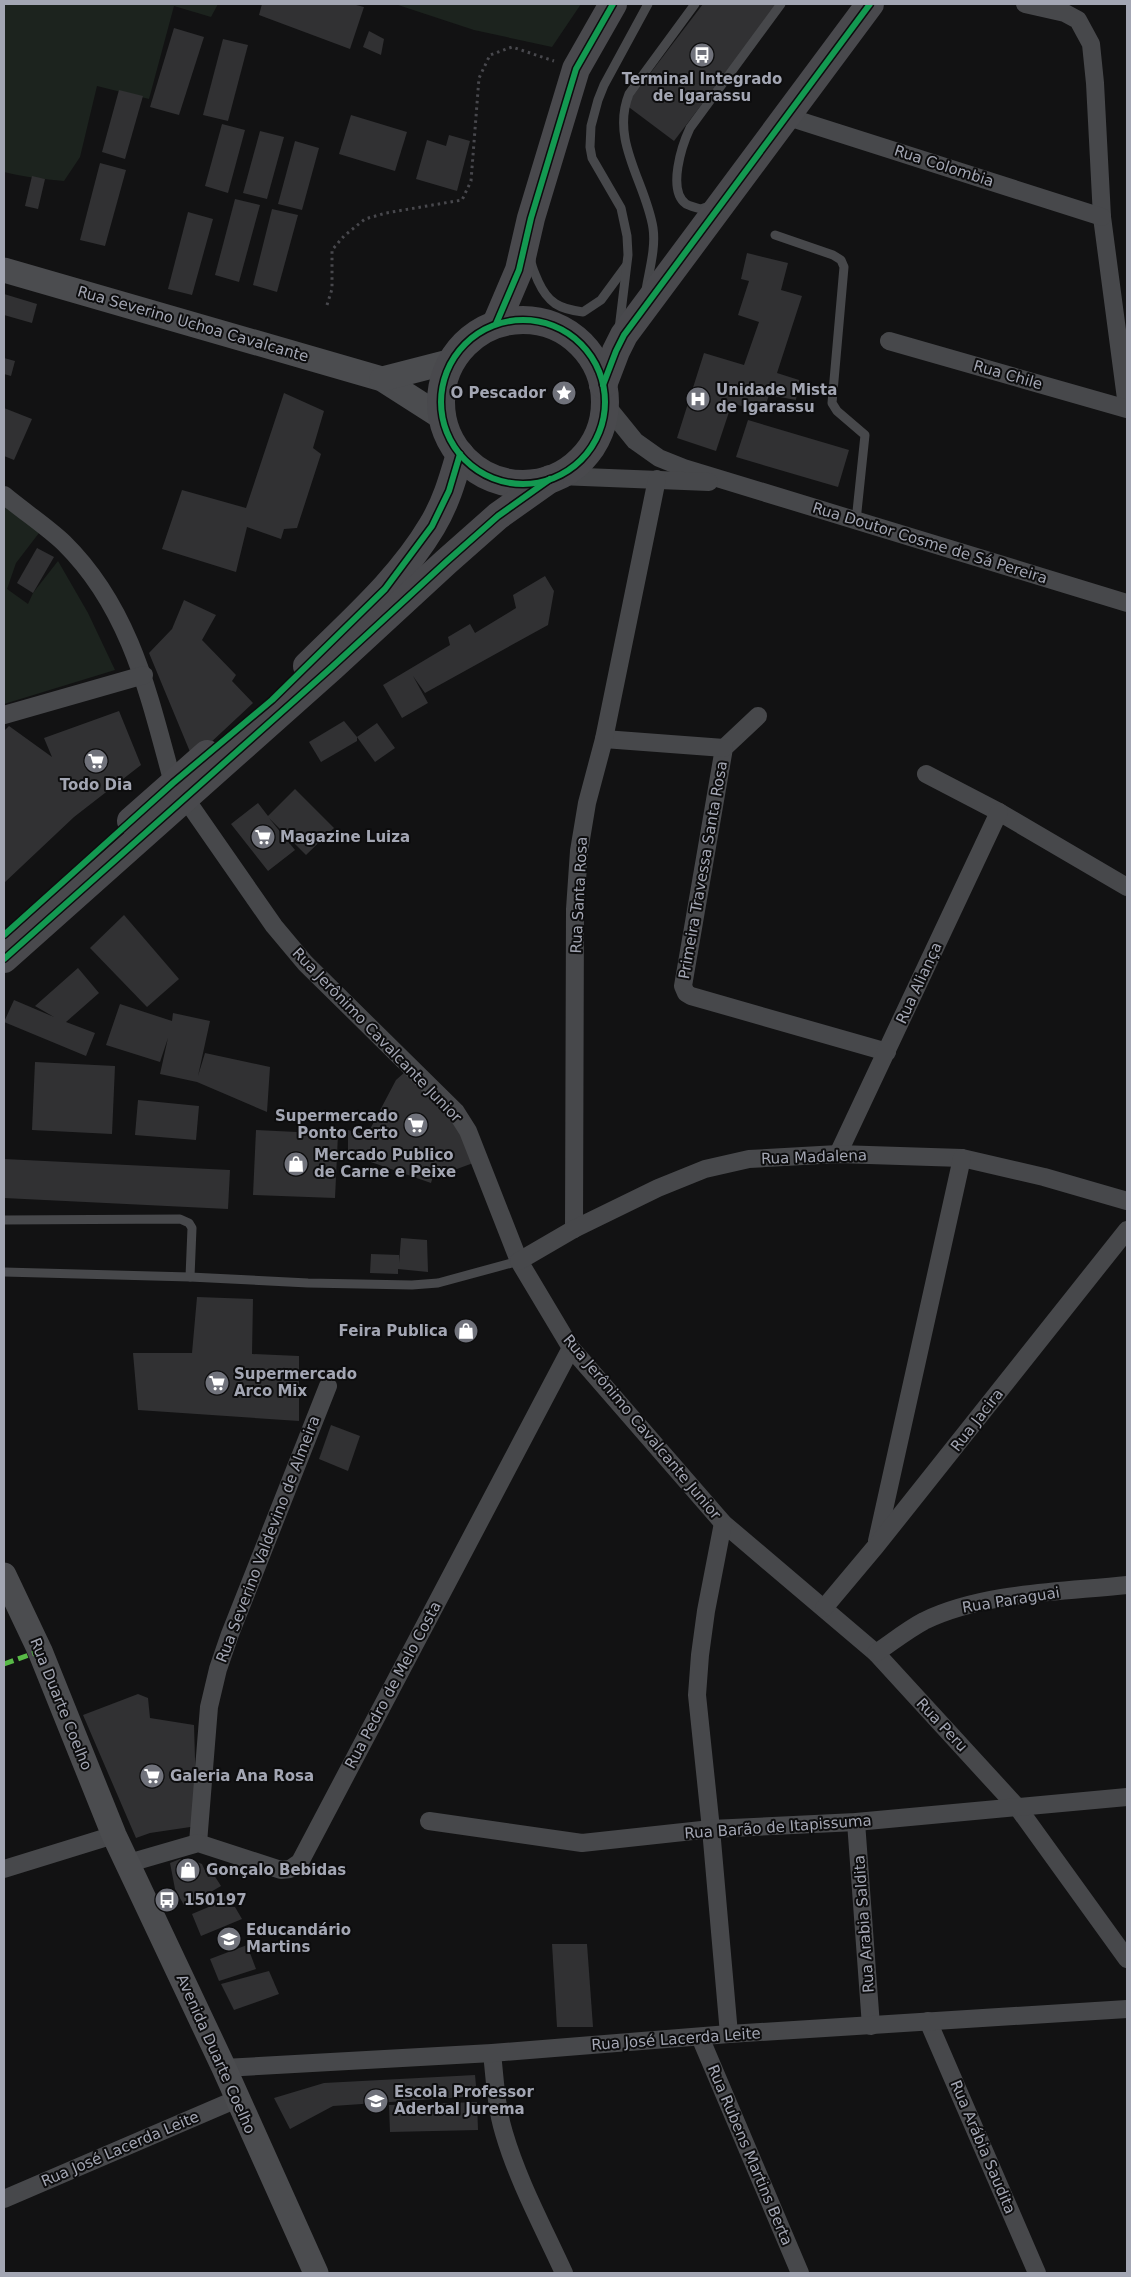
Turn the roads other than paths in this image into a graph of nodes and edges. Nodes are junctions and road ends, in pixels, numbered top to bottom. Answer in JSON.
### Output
{"nodes":[{"id":1,"x":613,"y":4,"type":"edge"},
{"id":2,"x":648,"y":4,"type":"edge"},
{"id":3,"x":695,"y":4,"type":"edge"},
{"id":4,"x":781,"y":4,"type":"edge"},
{"id":5,"x":870,"y":4,"type":"edge"},
{"id":6,"x":1025,"y":4,"type":"edge"},
{"id":7,"x":785,"y":116,"type":"junction"},
{"id":8,"x":726,"y":199,"type":"junction"},
{"id":9,"x":1102,"y":217,"type":"junction"},
{"id":10,"x":531,"y":218,"type":"junction"},
{"id":11,"x":776,"y":235,"type":"dead end"},
{"id":12,"x":627,"y":264,"type":"junction"},
{"id":13,"x":4,"y":270,"type":"edge"},
{"id":14,"x":644,"y":308,"type":"junction"},
{"id":15,"x":496,"y":324,"type":"junction"},
{"id":16,"x":888,"y":341,"type":"dead end"},
{"id":17,"x":616,"y":351,"type":"junction"},
{"id":18,"x":452,"y":361,"type":"junction"},
{"id":19,"x":382,"y":379,"type":"junction"},
{"id":20,"x":604,"y":395,"type":"junction"},
{"id":21,"x":1127,"y":407,"type":"edge"},
{"id":22,"x":442,"y":418,"type":"junction"},
{"id":23,"x":460,"y":454,"type":"junction"},
{"id":24,"x":554,"y":477,"type":"junction"},
{"id":25,"x":657,"y":480,"type":"junction"},
{"id":26,"x":732,"y":484,"type":"junction"},
{"id":27,"x":4,"y":495,"type":"edge"},
{"id":28,"x":856,"y":521,"type":"junction"},
{"id":29,"x":1127,"y":603,"type":"edge"},
{"id":30,"x":144,"y":676,"type":"junction"},
{"id":31,"x":4,"y":715,"type":"edge"},
{"id":32,"x":758,"y":716,"type":"dead end"},
{"id":33,"x":604,"y":739,"type":"junction"},
{"id":34,"x":724,"y":748,"type":"junction"},
{"id":35,"x":926,"y":774,"type":"dead end"},
{"id":36,"x":179,"y":791,"type":"junction"},
{"id":37,"x":999,"y":812,"type":"junction"},
{"id":38,"x":1127,"y":887,"type":"edge"},
{"id":39,"x":4,"y":935,"type":"edge"},
{"id":40,"x":4,"y":959,"type":"edge"},
{"id":41,"x":887,"y":1052,"type":"junction"},
{"id":42,"x":838,"y":1154,"type":"junction"},
{"id":43,"x":962,"y":1158,"type":"junction"},
{"id":44,"x":1127,"y":1201,"type":"edge"},
{"id":45,"x":4,"y":1220,"type":"edge"},
{"id":46,"x":574,"y":1229,"type":"junction"},
{"id":47,"x":1127,"y":1230,"type":"edge"},
{"id":48,"x":519,"y":1262,"type":"junction"},
{"id":49,"x":4,"y":1272,"type":"edge"},
{"id":50,"x":190,"y":1276,"type":"junction"},
{"id":51,"x":571,"y":1348,"type":"junction"},
{"id":52,"x":328,"y":1386,"type":"dead end"},
{"id":53,"x":723,"y":1523,"type":"junction"},
{"id":54,"x":876,"y":1546,"type":"junction"},
{"id":55,"x":4,"y":1576,"type":"edge"},
{"id":56,"x":1127,"y":1585,"type":"edge"},
{"id":57,"x":824,"y":1608,"type":"junction"},
{"id":58,"x":876,"y":1653,"type":"junction"},
{"id":59,"x":1127,"y":1797,"type":"edge"},
{"id":60,"x":1018,"y":1808,"type":"junction"},
{"id":61,"x":429,"y":1821,"type":"dead end"},
{"id":62,"x":856,"y":1822,"type":"junction"},
{"id":63,"x":711,"y":1829,"type":"junction"},
{"id":64,"x":114,"y":1835,"type":"junction"},
{"id":65,"x":198,"y":1843,"type":"junction"},
{"id":66,"x":129,"y":1864,"type":"junction"},
{"id":67,"x":4,"y":1869,"type":"edge"},
{"id":68,"x":1127,"y":1959,"type":"edge"},
{"id":69,"x":1127,"y":2009,"type":"edge"},
{"id":70,"x":928,"y":2021,"type":"junction"},
{"id":71,"x":871,"y":2026,"type":"junction"},
{"id":72,"x":729,"y":2034,"type":"junction"},
{"id":73,"x":700,"y":2037,"type":"junction"},
{"id":74,"x":492,"y":2054,"type":"junction"},
{"id":75,"x":224,"y":2068,"type":"junction"},
{"id":76,"x":237,"y":2099,"type":"junction"},
{"id":77,"x":4,"y":2199,"type":"edge"},
{"id":78,"x":316,"y":2273,"type":"edge"},
{"id":79,"x":564,"y":2273,"type":"edge"},
{"id":80,"x":800,"y":2273,"type":"edge"},
{"id":81,"x":1037,"y":2273,"type":"edge"}],
"edges":[{"from":1,"to":10,"type":"main road"},
{"from":2,"to":12,"type":"lane"},
{"from":3,"to":14,"type":"lane"},
{"from":4,"to":8,"type":"lane"},
{"from":5,"to":7,"type":"main road"},
{"from":6,"to":9,"type":"street"},
{"from":7,"to":8,"type":"main road"},
{"from":7,"to":9,"type":"street","name":"Rua Colombia"},
{"from":8,"to":14,"type":"main road"},
{"from":9,"to":21,"type":"street"},
{"from":10,"to":12,"type":"lane"},
{"from":10,"to":15,"type":"main road"},
{"from":11,"to":28,"type":"lane"},
{"from":12,"to":17,"type":"lane"},
{"from":13,"to":19,"type":"main road","name":"Rua Severino Uchoa Cavalcante"},
{"from":14,"to":17,"type":"main road"},
{"from":15,"to":18,"type":"main road"},
{"from":15,"to":20,"type":"main road"},
{"from":16,"to":21,"type":"street","name":"Rua Chile"},
{"from":17,"to":20,"type":"main road"},
{"from":18,"to":19,"type":"main road"},
{"from":18,"to":22,"type":"main road"},
{"from":19,"to":22,"type":"main road"},
{"from":20,"to":24,"type":"main road"},
{"from":20,"to":26,"type":"street"},
{"from":22,"to":23,"type":"main road"},
{"from":23,"to":24,"type":"main road"},
{"from":23,"to":36,"type":"main road"},
{"from":24,"to":25,"type":"street"},
{"from":24,"to":36,"type":"main road"},
{"from":25,"to":26,"type":"street"},
{"from":25,"to":33,"type":"street","name":"Rua Santa Rosa"},
{"from":26,"to":28,"type":"street","name":"Rua Doutor Cosme de Sá Pereira"},
{"from":27,"to":30,"type":"street","name":"Rua Jerônimo Cavalcante Junior"},
{"from":28,"to":29,"type":"street","name":"Rua Doutor Cosme de Sá Pereira"},
{"from":30,"to":31,"type":"street"},
{"from":30,"to":36,"type":"street","name":"Rua Jerônimo Cavalcante Junior"},
{"from":32,"to":34,"type":"street","name":"Primeira Travessa Santa Rosa"},
{"from":33,"to":34,"type":"street","name":"Primeira Travessa Santa Rosa"},
{"from":33,"to":46,"type":"street","name":"Rua Santa Rosa"},
{"from":34,"to":41,"type":"street","name":"Primeira Travessa Santa Rosa"},
{"from":35,"to":37,"type":"street"},
{"from":36,"to":39,"type":"main road"},
{"from":36,"to":40,"type":"main road"},
{"from":36,"to":48,"type":"street","name":"Rua Jerônimo Cavalcante Junior"},
{"from":37,"to":38,"type":"street"},
{"from":37,"to":41,"type":"street","name":"Rua Aliança"},
{"from":41,"to":42,"type":"street","name":"Rua Aliança"},
{"from":42,"to":43,"type":"street","name":"Rua Madalena"},
{"from":42,"to":46,"type":"street","name":"Rua Madalena"},
{"from":43,"to":44,"type":"street","name":"Rua Madalena"},
{"from":43,"to":54,"type":"street"},
{"from":45,"to":50,"type":"lane"},
{"from":46,"to":48,"type":"street","name":"Rua Madalena"},
{"from":47,"to":54,"type":"street","name":"Rua Jacira"},
{"from":48,"to":50,"type":"lane"},
{"from":48,"to":51,"type":"street","name":"Rua Jerônimo Cavalcante Junior"},
{"from":49,"to":50,"type":"lane"},
{"from":51,"to":53,"type":"street","name":"Rua Jerônimo Cavalcante Junior"},
{"from":51,"to":65,"type":"street","name":"Rua Pedro de Melo Costa"},
{"from":52,"to":65,"type":"street","name":"Rua Severino Valdevino de Almeira"},
{"from":53,"to":57,"type":"street","name":"Rua Peru"},
{"from":53,"to":63,"type":"street"},
{"from":54,"to":57,"type":"street","name":"Rua Jacira"},
{"from":55,"to":64,"type":"main road","name":"Rua Duarte Coelho"},
{"from":56,"to":58,"type":"street","name":"Rua Paraguai"},
{"from":57,"to":58,"type":"street","name":"Rua Peru"},
{"from":58,"to":60,"type":"street","name":"Rua Peru"},
{"from":59,"to":60,"type":"street","name":"Rua Barão de Itapissuma"},
{"from":60,"to":62,"type":"street","name":"Rua Barão de Itapissuma"},
{"from":60,"to":68,"type":"street","name":"Rua Peru"},
{"from":61,"to":63,"type":"street","name":"Rua Barão de Itapissuma"},
{"from":62,"to":63,"type":"street","name":"Rua Barão de Itapissuma"},
{"from":62,"to":71,"type":"street","name":"Rua Arabia Saldita"},
{"from":63,"to":72,"type":"street"},
{"from":64,"to":66,"type":"main road","name":"Avenida Duarte Coelho"},
{"from":64,"to":67,"type":"street"},
{"from":65,"to":66,"type":"street"},
{"from":66,"to":75,"type":"main road","name":"Avenida Duarte Coelho"},
{"from":69,"to":70,"type":"street","name":"Rua José Lacerda Leite"},
{"from":70,"to":71,"type":"street","name":"Rua José Lacerda Leite"},
{"from":70,"to":81,"type":"street","name":"Rua Arábia Saudita"},
{"from":71,"to":72,"type":"street","name":"Rua José Lacerda Leite"},
{"from":72,"to":73,"type":"street","name":"Rua José Lacerda Leite"},
{"from":73,"to":74,"type":"street","name":"Rua José Lacerda Leite"},
{"from":73,"to":80,"type":"street","name":"Rua Rubens Martins Berta"},
{"from":74,"to":75,"type":"street","name":"Rua José Lacerda Leite"},
{"from":74,"to":79,"type":"street"},
{"from":75,"to":76,"type":"main road","name":"Avenida Duarte Coelho"},
{"from":76,"to":77,"type":"street","name":"Rua José Lacerda Leite"},
{"from":76,"to":78,"type":"main road","name":"Avenida Duarte Coelho"}]}
